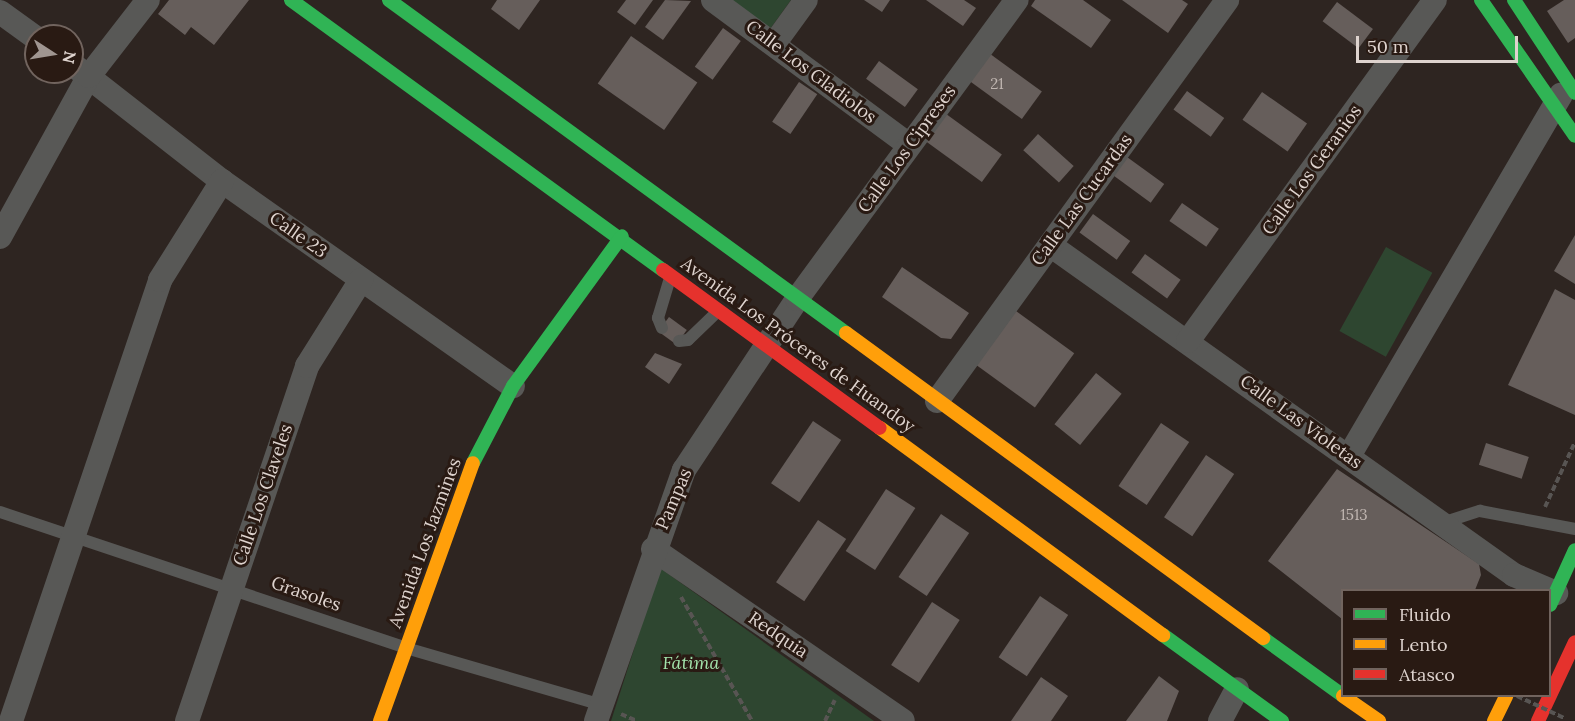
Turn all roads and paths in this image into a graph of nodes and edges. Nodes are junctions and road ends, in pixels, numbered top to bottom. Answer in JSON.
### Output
{"nodes":[{"id":1,"x":148,"y":0,"type":"edge"},
{"id":2,"x":291,"y":0,"type":"edge"},
{"id":3,"x":389,"y":0,"type":"edge"},
{"id":4,"x":713,"y":0,"type":"edge"},
{"id":5,"x":806,"y":0,"type":"edge"},
{"id":6,"x":1017,"y":0,"type":"edge"},
{"id":7,"x":1227,"y":0,"type":"edge"},
{"id":8,"x":1435,"y":0,"type":"edge"},
{"id":9,"x":1481,"y":0,"type":"edge"},
{"id":10,"x":1514,"y":0,"type":"edge"},
{"id":11,"x":0,"y":12,"type":"edge"},
{"id":12,"x":24,"y":29,"type":"edge"},
{"id":13,"x":774,"y":44,"type":"junction"},
{"id":14,"x":84,"y":66,"type":"edge"},
{"id":15,"x":84,"y":73,"type":"edge"},
{"id":16,"x":73,"y":84,"type":"edge"},
{"id":17,"x":1572,"y":88,"type":"edge"},
{"id":18,"x":1554,"y":107,"type":"junction"},
{"id":19,"x":1575,"y":136,"type":"edge"},
{"id":20,"x":909,"y":145,"type":"junction"},
{"id":21,"x":222,"y":181,"type":"junction"},
{"id":22,"x":3,"y":224,"type":"edge"},
{"id":23,"x":622,"y":236,"type":"junction"},
{"id":24,"x":1050,"y":245,"type":"junction"},
{"id":25,"x":671,"y":274,"type":"junction"},
{"id":26,"x":361,"y":280,"type":"junction"},
{"id":27,"x":797,"y":299,"type":"junction"},
{"id":28,"x":720,"y":310,"type":"junction"},
{"id":29,"x":662,"y":328,"type":"dead end"},
{"id":30,"x":679,"y":341,"type":"dead end"},
{"id":31,"x":1188,"y":341,"type":"junction"},
{"id":32,"x":768,"y":346,"type":"junction"},
{"id":33,"x":513,"y":386,"type":"junction"},
{"id":34,"x":937,"y":401,"type":"junction"},
{"id":35,"x":1349,"y":456,"type":"junction"},
{"id":36,"x":0,"y":513,"type":"edge"},
{"id":37,"x":1442,"y":523,"type":"junction"},
{"id":38,"x":1575,"y":529,"type":"edge"},
{"id":39,"x":72,"y":536,"type":"junction"},
{"id":40,"x":653,"y":549,"type":"junction"},
{"id":41,"x":1575,"y":550,"type":"edge"},
{"id":42,"x":232,"y":587,"type":"junction"},
{"id":43,"x":1537,"y":589,"type":"edge"},
{"id":44,"x":676,"y":590,"type":"dead end"},
{"id":45,"x":1553,"y":599,"type":"edge"},
{"id":46,"x":1575,"y":642,"type":"edge"},
{"id":47,"x":406,"y":648,"type":"junction"},
{"id":48,"x":1237,"y":689,"type":"junction"},
{"id":49,"x":1551,"y":693,"type":"edge"},
{"id":50,"x":1341,"y":694,"type":"edge"},
{"id":51,"x":1346,"y":697,"type":"edge"},
{"id":52,"x":1506,"y":697,"type":"edge"},
{"id":53,"x":1519,"y":697,"type":"edge"},
{"id":54,"x":1549,"y":697,"type":"edge"},
{"id":55,"x":599,"y":713,"type":"edge"},
{"id":56,"x":1564,"y":718,"type":"dead end"},
{"id":57,"x":11,"y":721,"type":"edge"},
{"id":58,"x":187,"y":721,"type":"edge"},
{"id":59,"x":380,"y":721,"type":"edge"},
{"id":60,"x":752,"y":721,"type":"edge"},
{"id":61,"x":903,"y":721,"type":"edge"},
{"id":62,"x":1220,"y":721,"type":"edge"},
{"id":63,"x":1282,"y":721,"type":"edge"},
{"id":64,"x":1379,"y":721,"type":"edge"},
{"id":65,"x":1494,"y":721,"type":"edge"},
{"id":66,"x":1538,"y":721,"type":"edge"}],
"edges":[{"from":1,"to":14,"type":"street"},
{"from":2,"to":23,"type":"main road","name":"Avenida Los Próceres de Huandoy"},
{"from":3,"to":27,"type":"main road","name":"Avenida Los Próceres de Huandoy"},
{"from":4,"to":13,"type":"street","name":"Calle Los Gladiolos"},
{"from":5,"to":13,"type":"street"},
{"from":6,"to":20,"type":"street","name":"Calle Los Cipreses"},
{"from":7,"to":24,"type":"street","name":"Calle Las Cucardas"},
{"from":8,"to":31,"type":"street","name":"Calle Los Geranios"},
{"from":9,"to":18,"type":"main road"},
{"from":10,"to":17,"type":"main road"},
{"from":11,"to":12,"type":"street"},
{"from":13,"to":20,"type":"street","name":"Calle Los Gladiolos"},
{"from":15,"to":21,"type":"street","name":"Calle 23"},
{"from":16,"to":22,"type":"street"},
{"from":17,"to":18,"type":"street"},
{"from":18,"to":19,"type":"main road"},
{"from":18,"to":35,"type":"street"},
{"from":20,"to":27,"type":"street","name":"Calle Los Cipreses"},
{"from":21,"to":26,"type":"street","name":"Calle 23"},
{"from":21,"to":39,"type":"street"},
{"from":23,"to":25,"type":"main road","name":"Avenida Los Próceres de Huandoy"},
{"from":23,"to":33,"type":"main road","name":"Avenida Los Jazmines"},
{"from":24,"to":31,"type":"street","name":"Calle Las Violetas"},
{"from":24,"to":34,"type":"street","name":"Calle Las Cucardas"},
{"from":25,"to":28,"type":"main road","name":"Avenida Los Próceres de Huandoy"},
{"from":25,"to":29,"type":"lane"},
{"from":26,"to":33,"type":"street","name":"Calle 23"},
{"from":26,"to":42,"type":"street","name":"Calle Los Claveles"},
{"from":27,"to":32,"type":"street","name":"Pampas"},
{"from":27,"to":34,"type":"main road","name":"Avenida Los Próceres de Huandoy"},
{"from":28,"to":30,"type":"lane"},
{"from":28,"to":32,"type":"main road","name":"Avenida Los Próceres de Huandoy"},
{"from":31,"to":35,"type":"street","name":"Calle Las Violetas"},
{"from":32,"to":40,"type":"street","name":"Pampas"},
{"from":32,"to":48,"type":"main road","name":"Avenida Los Próceres de Huandoy"},
{"from":33,"to":47,"type":"main road","name":"Avenida Los Jazmines"},
{"from":34,"to":50,"type":"main road","name":"Avenida Los Próceres de Huandoy"},
{"from":35,"to":37,"type":"street","name":"Calle Las Violetas"},
{"from":36,"to":39,"type":"lane","name":"Grasoles"},
{"from":37,"to":38,"type":"lane"},
{"from":37,"to":43,"type":"street","name":"Calle Las Violetas"},
{"from":39,"to":42,"type":"lane","name":"Grasoles"},
{"from":39,"to":57,"type":"street"},
{"from":40,"to":55,"type":"street","name":"Pampas"},
{"from":40,"to":61,"type":"street","name":"Redquia"},
{"from":41,"to":45,"type":"main road"},
{"from":42,"to":47,"type":"lane","name":"Grasoles"},
{"from":42,"to":58,"type":"street","name":"Calle Los Claveles"},
{"from":44,"to":60,"type":"path"},
{"from":46,"to":49,"type":"main road"},
{"from":47,"to":55,"type":"lane","name":"Grasoles"},
{"from":47,"to":59,"type":"main road","name":"Avenida Los Jazmines"},
{"from":48,"to":62,"type":"street"},
{"from":48,"to":63,"type":"main road","name":"Avenida Los Próceres de Huandoy"},
{"from":51,"to":64,"type":"main road","name":"Avenida Los Próceres de Huandoy"},
{"from":52,"to":65,"type":"main road"},
{"from":53,"to":56,"type":"path","bridge":true},
{"from":54,"to":66,"type":"main road"}]}
